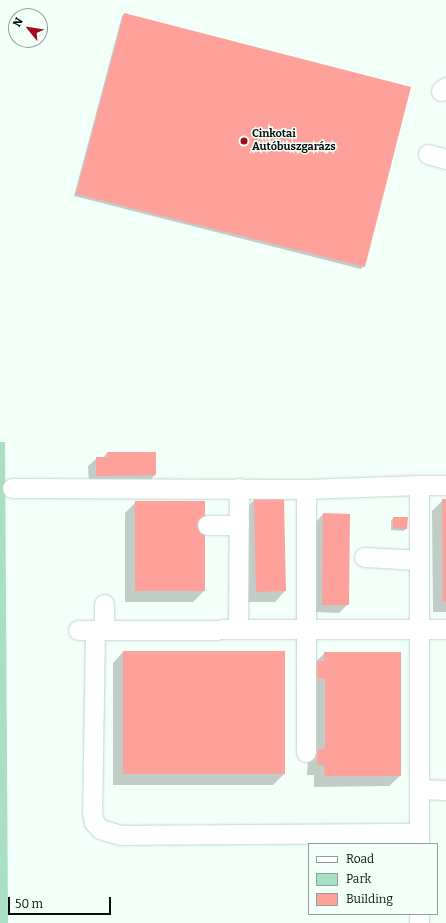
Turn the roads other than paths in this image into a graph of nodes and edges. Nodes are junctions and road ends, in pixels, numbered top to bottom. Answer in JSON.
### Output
{"nodes":[{"id":1,"x":428,"y":154,"type":"dead end"},
{"id":2,"x":446,"y":159,"type":"edge"},
{"id":3,"x":419,"y":485,"type":"junction"},
{"id":4,"x":446,"y":485,"type":"edge"},
{"id":5,"x":12,"y":488,"type":"dead end"},
{"id":6,"x":239,"y":488,"type":"junction"},
{"id":7,"x":306,"y":489,"type":"junction"},
{"id":8,"x":207,"y":525,"type":"dead end"},
{"id":9,"x":239,"y":525,"type":"junction"},
{"id":10,"x":364,"y":557,"type":"dead end"},
{"id":11,"x":419,"y":560,"type":"junction"},
{"id":12,"x":104,"y":604,"type":"dead end"},
{"id":13,"x":446,"y":628,"type":"edge"},
{"id":14,"x":238,"y":629,"type":"junction"},
{"id":15,"x":307,"y":629,"type":"junction"},
{"id":16,"x":419,"y":629,"type":"junction"},
{"id":17,"x":92,"y":630,"type":"junction"},
{"id":18,"x":306,"y":752,"type":"dead end"},
{"id":19,"x":419,"y":790,"type":"junction"},
{"id":20,"x":446,"y":790,"type":"edge"},
{"id":21,"x":419,"y":839,"type":"edge"}],
"edges":[{"from":1,"to":2,"type":"lane"},
{"from":3,"to":4,"type":"lane"},
{"from":3,"to":7,"type":"lane"},
{"from":3,"to":11,"type":"lane"},
{"from":5,"to":6,"type":"lane"},
{"from":6,"to":7,"type":"lane"},
{"from":6,"to":9,"type":"lane"},
{"from":7,"to":15,"type":"lane"},
{"from":8,"to":9,"type":"lane"},
{"from":9,"to":14,"type":"lane"},
{"from":10,"to":11,"type":"lane"},
{"from":11,"to":16,"type":"lane"},
{"from":12,"to":17,"type":"lane"},
{"from":13,"to":16,"type":"lane"},
{"from":14,"to":15,"type":"lane"},
{"from":14,"to":17,"type":"lane"},
{"from":15,"to":16,"type":"lane"},
{"from":15,"to":18,"type":"lane"},
{"from":16,"to":19,"type":"lane"},
{"from":17,"to":21,"type":"lane"},
{"from":19,"to":20,"type":"lane"},
{"from":19,"to":21,"type":"lane"}]}
